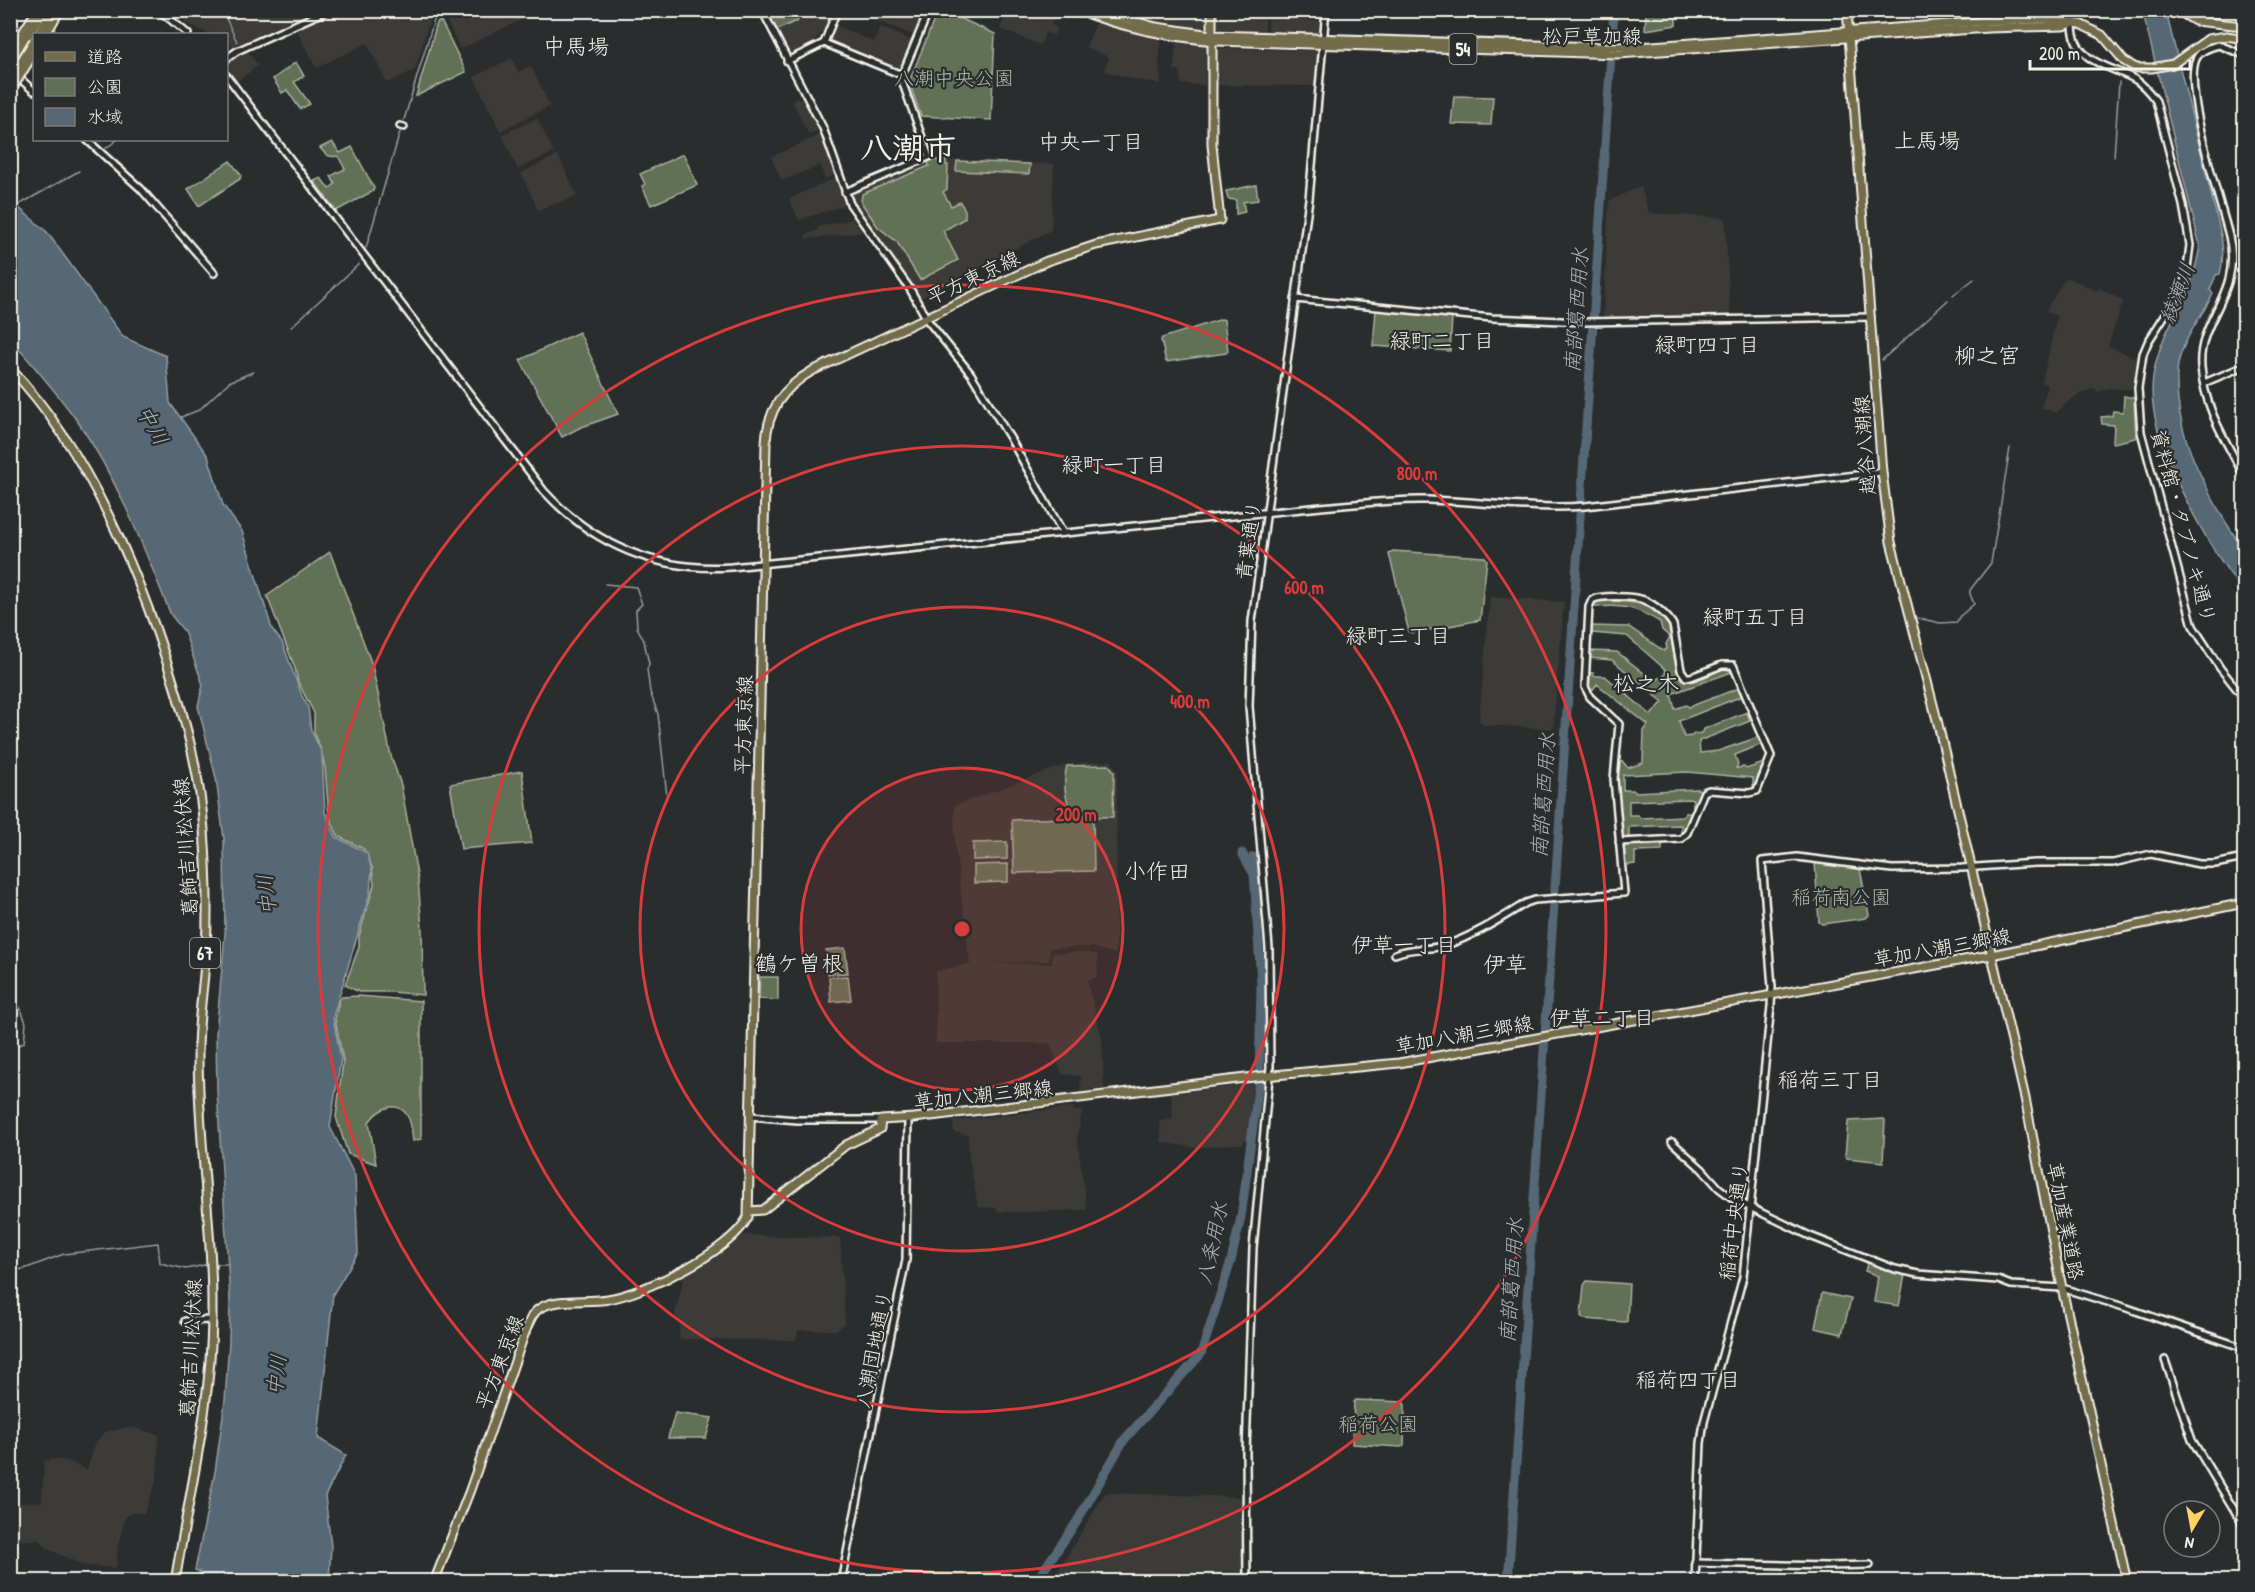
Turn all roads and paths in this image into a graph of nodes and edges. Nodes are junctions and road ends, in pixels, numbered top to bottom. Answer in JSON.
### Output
{"nodes":[{"id":1,"x":36,"y":10,"type":"edge"},
{"id":2,"x":44,"y":10,"type":"edge"},
{"id":3,"x":53,"y":10,"type":"edge"},
{"id":4,"x":60,"y":10,"type":"edge"},
{"id":5,"x":159,"y":10,"type":"edge"},
{"id":6,"x":328,"y":10,"type":"edge"},
{"id":7,"x":762,"y":10,"type":"edge"},
{"id":8,"x":837,"y":10,"type":"edge"},
{"id":9,"x":928,"y":10,"type":"edge"},
{"id":10,"x":1077,"y":10,"type":"edge"},
{"id":11,"x":1095,"y":10,"type":"edge"},
{"id":12,"x":1212,"y":10,"type":"edge"},
{"id":13,"x":1326,"y":10,"type":"edge"},
{"id":14,"x":1847,"y":10,"type":"edge"},
{"id":15,"x":2074,"y":10,"type":"edge"},
{"id":16,"x":2177,"y":10,"type":"edge"},
{"id":17,"x":2073,"y":23,"type":"junction"},
{"id":18,"x":2244,"y":26,"type":"edge"},
{"id":19,"x":40,"y":33,"type":"edge"},
{"id":20,"x":47,"y":33,"type":"edge"},
{"id":21,"x":187,"y":33,"type":"edge"},
{"id":22,"x":1848,"y":34,"type":"junction"},
{"id":23,"x":1212,"y":38,"type":"junction"},
{"id":24,"x":2244,"y":39,"type":"edge"},
{"id":25,"x":1323,"y":42,"type":"junction"},
{"id":26,"x":33,"y":43,"type":"edge"},
{"id":27,"x":824,"y":43,"type":"junction"},
{"id":28,"x":10,"y":53,"type":"edge"},
{"id":29,"x":33,"y":55,"type":"edge"},
{"id":30,"x":2244,"y":55,"type":"edge"},
{"id":31,"x":228,"y":58,"type":"edge"},
{"id":32,"x":787,"y":61,"type":"junction"},
{"id":33,"x":10,"y":64,"type":"edge"},
{"id":34,"x":10,"y":70,"type":"edge"},
{"id":35,"x":902,"y":75,"type":"junction"},
{"id":36,"x":228,"y":78,"type":"edge"},
{"id":37,"x":10,"y":80,"type":"edge"},
{"id":38,"x":33,"y":90,"type":"edge"},
{"id":39,"x":10,"y":92,"type":"edge"},
{"id":40,"x":88,"y":141,"type":"edge"},
{"id":41,"x":845,"y":192,"type":"junction"},
{"id":42,"x":214,"y":273,"type":"dead end"},
{"id":43,"x":1295,"y":299,"type":"junction"},
{"id":44,"x":926,"y":317,"type":"junction"},
{"id":45,"x":1871,"y":317,"type":"junction"},
{"id":46,"x":2244,"y":366,"type":"edge"},
{"id":47,"x":10,"y":368,"type":"edge"},
{"id":48,"x":2204,"y":383,"type":"junction"},
{"id":49,"x":1882,"y":472,"type":"junction"},
{"id":50,"x":2244,"y":476,"type":"edge"},
{"id":51,"x":1266,"y":513,"type":"junction"},
{"id":52,"x":1064,"y":533,"type":"junction"},
{"id":53,"x":764,"y":563,"type":"junction"},
{"id":54,"x":2244,"y":699,"type":"edge"},
{"id":55,"x":1619,"y":842,"type":"junction"},
{"id":56,"x":2244,"y":858,"type":"edge"},
{"id":57,"x":1971,"y":867,"type":"junction"},
{"id":58,"x":2244,"y":903,"type":"edge"},
{"id":59,"x":1395,"y":954,"type":"dead end"},
{"id":60,"x":1991,"y":955,"type":"junction"},
{"id":61,"x":1772,"y":995,"type":"junction"},
{"id":62,"x":1270,"y":1075,"type":"junction"},
{"id":63,"x":750,"y":1116,"type":"junction"},
{"id":64,"x":908,"y":1119,"type":"junction"},
{"id":65,"x":881,"y":1120,"type":"junction"},
{"id":66,"x":1672,"y":1142,"type":"dead end"},
{"id":67,"x":1751,"y":1208,"type":"junction"},
{"id":68,"x":749,"y":1211,"type":"junction"},
{"id":69,"x":2062,"y":1288,"type":"junction"},
{"id":70,"x":212,"y":1320,"type":"junction"},
{"id":71,"x":185,"y":1321,"type":"dead end"},
{"id":72,"x":2244,"y":1348,"type":"edge"},
{"id":73,"x":2165,"y":1360,"type":"dead end"},
{"id":74,"x":2244,"y":1526,"type":"edge"},
{"id":75,"x":1695,"y":1563,"type":"junction"},
{"id":76,"x":1870,"y":1565,"type":"dead end"},
{"id":77,"x":175,"y":1581,"type":"edge"},
{"id":78,"x":435,"y":1581,"type":"edge"},
{"id":79,"x":841,"y":1581,"type":"edge"},
{"id":80,"x":1247,"y":1581,"type":"edge"},
{"id":81,"x":1695,"y":1581,"type":"edge"},
{"id":82,"x":2127,"y":1581,"type":"edge"}],
"edges":[{"from":1,"to":28,"type":"main road"},
{"from":2,"to":33,"type":"highway"},
{"from":3,"to":19,"type":"highway"},
{"from":4,"to":20,"type":"main road"},
{"from":5,"to":21,"type":"street"},
{"from":6,"to":31,"type":"street"},
{"from":7,"to":32,"type":"street"},
{"from":8,"to":27,"type":"street"},
{"from":9,"to":35,"type":"street"},
{"from":10,"to":23,"type":"main road","name":"松戸草加線","number":"54"},
{"from":11,"to":23,"type":"main road","name":"松戸草加線","number":"54"},
{"from":12,"to":23,"type":"main road","name":"平方東京線"},
{"from":13,"to":25,"type":"street","name":"青葉通り"},
{"from":14,"to":22,"type":"main road","name":"越谷八潮線"},
{"from":15,"to":17,"type":"street","name":"資料館・タブノキ通り"},
{"from":16,"to":18,"type":"main road"},
{"from":17,"to":22,"type":"main road","name":"松戸草加線","number":"54"},
{"from":17,"to":24,"type":"main road","name":"松戸草加線","number":"54"},
{"from":17,"to":54,"type":"street","name":"資料館・タブノキ通り"},
{"from":22,"to":25,"type":"main road","name":"松戸草加線","number":"54"},
{"from":22,"to":45,"type":"main road","name":"越谷八潮線"},
{"from":23,"to":25,"type":"main road","name":"松戸草加線","number":"54"},
{"from":23,"to":44,"type":"main road","name":"平方東京線"},
{"from":25,"to":43,"type":"street","name":"青葉通り"},
{"from":26,"to":37,"type":"highway","bridge":true},
{"from":27,"to":32,"type":"street"},
{"from":27,"to":35,"type":"street"},
{"from":29,"to":39,"type":"main road","bridge":true},
{"from":30,"to":48,"type":"street"},
{"from":32,"to":41,"type":"street"},
{"from":34,"to":38,"type":"street"},
{"from":35,"to":41,"type":"street"},
{"from":36,"to":53,"type":"street"},
{"from":40,"to":42,"type":"street"},
{"from":41,"to":44,"type":"street"},
{"from":43,"to":45,"type":"street"},
{"from":43,"to":51,"type":"street","name":"青葉通り"},
{"from":44,"to":52,"type":"street"},
{"from":44,"to":53,"type":"main road","name":"平方東京線"},
{"from":45,"to":49,"type":"main road","name":"越谷八潮線"},
{"from":46,"to":48,"type":"street"},
{"from":47,"to":70,"type":"main road","name":"葛飾吉川松伏線","number":"67"},
{"from":48,"to":50,"type":"street"},
{"from":49,"to":51,"type":"street"},
{"from":49,"to":57,"type":"main road","name":"越谷八潮線"},
{"from":51,"to":52,"type":"street"},
{"from":51,"to":62,"type":"street","name":"青葉通り"},
{"from":52,"to":53,"type":"street"},
{"from":53,"to":63,"type":"main road","name":"平方東京線"},
{"from":55,"to":55,"type":"street"},
{"from":55,"to":59,"type":"street"},
{"from":56,"to":57,"type":"street"},
{"from":57,"to":60,"type":"main road","name":"草加産業道路"},
{"from":57,"to":61,"type":"street","name":"稲荷中央通り"},
{"from":58,"to":60,"type":"main road","name":"草加八潮三郷線"},
{"from":60,"to":61,"type":"main road","name":"草加八潮三郷線"},
{"from":60,"to":69,"type":"main road","name":"草加産業道路"},
{"from":61,"to":62,"type":"main road","name":"草加八潮三郷線"},
{"from":61,"to":67,"type":"street","name":"稲荷中央通り"},
{"from":62,"to":64,"type":"main road","name":"草加八潮三郷線"},
{"from":62,"to":80,"type":"street","name":"青葉通り"},
{"from":63,"to":65,"type":"street"},
{"from":63,"to":68,"type":"main road","name":"平方東京線"},
{"from":64,"to":65,"type":"main road","name":"草加八潮三郷線"},
{"from":64,"to":79,"type":"street","name":"八潮団地通り"},
{"from":65,"to":68,"type":"main road"},
{"from":66,"to":67,"type":"street"},
{"from":67,"to":69,"type":"street"},
{"from":67,"to":75,"type":"street","name":"稲荷中央通り"},
{"from":68,"to":78,"type":"main road","name":"平方東京線"},
{"from":69,"to":72,"type":"street"},
{"from":69,"to":82,"type":"main road","name":"草加産業道路"},
{"from":70,"to":71,"type":"street"},
{"from":70,"to":77,"type":"main road","name":"葛飾吉川松伏線","number":"67"},
{"from":73,"to":74,"type":"street"},
{"from":75,"to":76,"type":"street"},
{"from":75,"to":81,"type":"street","name":"稲荷中央通り"}]}
